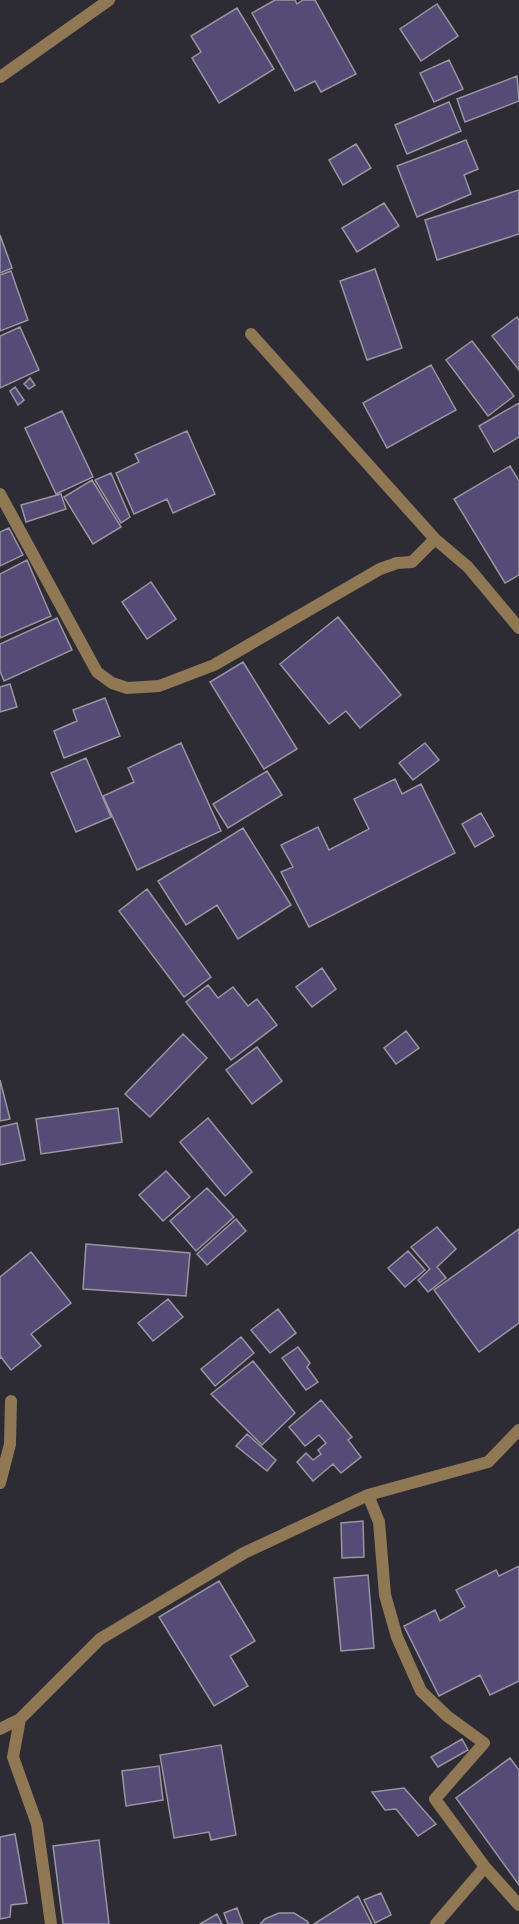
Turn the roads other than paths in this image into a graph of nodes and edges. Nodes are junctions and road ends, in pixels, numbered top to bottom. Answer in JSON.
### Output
{"nodes":[{"id":1,"x":110,"y":0,"type":"edge"},
{"id":2,"x":0,"y":77,"type":"edge"},
{"id":3,"x":251,"y":333,"type":"dead end"},
{"id":4,"x":0,"y":494,"type":"edge"},
{"id":5,"x":435,"y":539,"type":"junction"},
{"id":6,"x":519,"y":628,"type":"edge"},
{"id":7,"x":10,"y":1401,"type":"dead end"},
{"id":8,"x":519,"y":1430,"type":"edge"},
{"id":9,"x":0,"y":1483,"type":"edge"},
{"id":10,"x":368,"y":1495,"type":"junction"},
{"id":11,"x":20,"y":1719,"type":"junction"},
{"id":12,"x":0,"y":1729,"type":"edge"},
{"id":13,"x":485,"y":1867,"type":"junction"},
{"id":14,"x":519,"y":1905,"type":"edge"},
{"id":15,"x":51,"y":1924,"type":"edge"},
{"id":16,"x":436,"y":1924,"type":"edge"}],
"edges":[{"from":1,"to":2,"type":"street"},
{"from":3,"to":5,"type":"street"},
{"from":4,"to":5,"type":"street"},
{"from":5,"to":6,"type":"street"},
{"from":7,"to":9,"type":"street"},
{"from":8,"to":10,"type":"street"},
{"from":10,"to":11,"type":"street"},
{"from":10,"to":13,"type":"street"},
{"from":11,"to":12,"type":"street"},
{"from":11,"to":15,"type":"street"},
{"from":13,"to":14,"type":"street"},
{"from":13,"to":16,"type":"street"}]}
